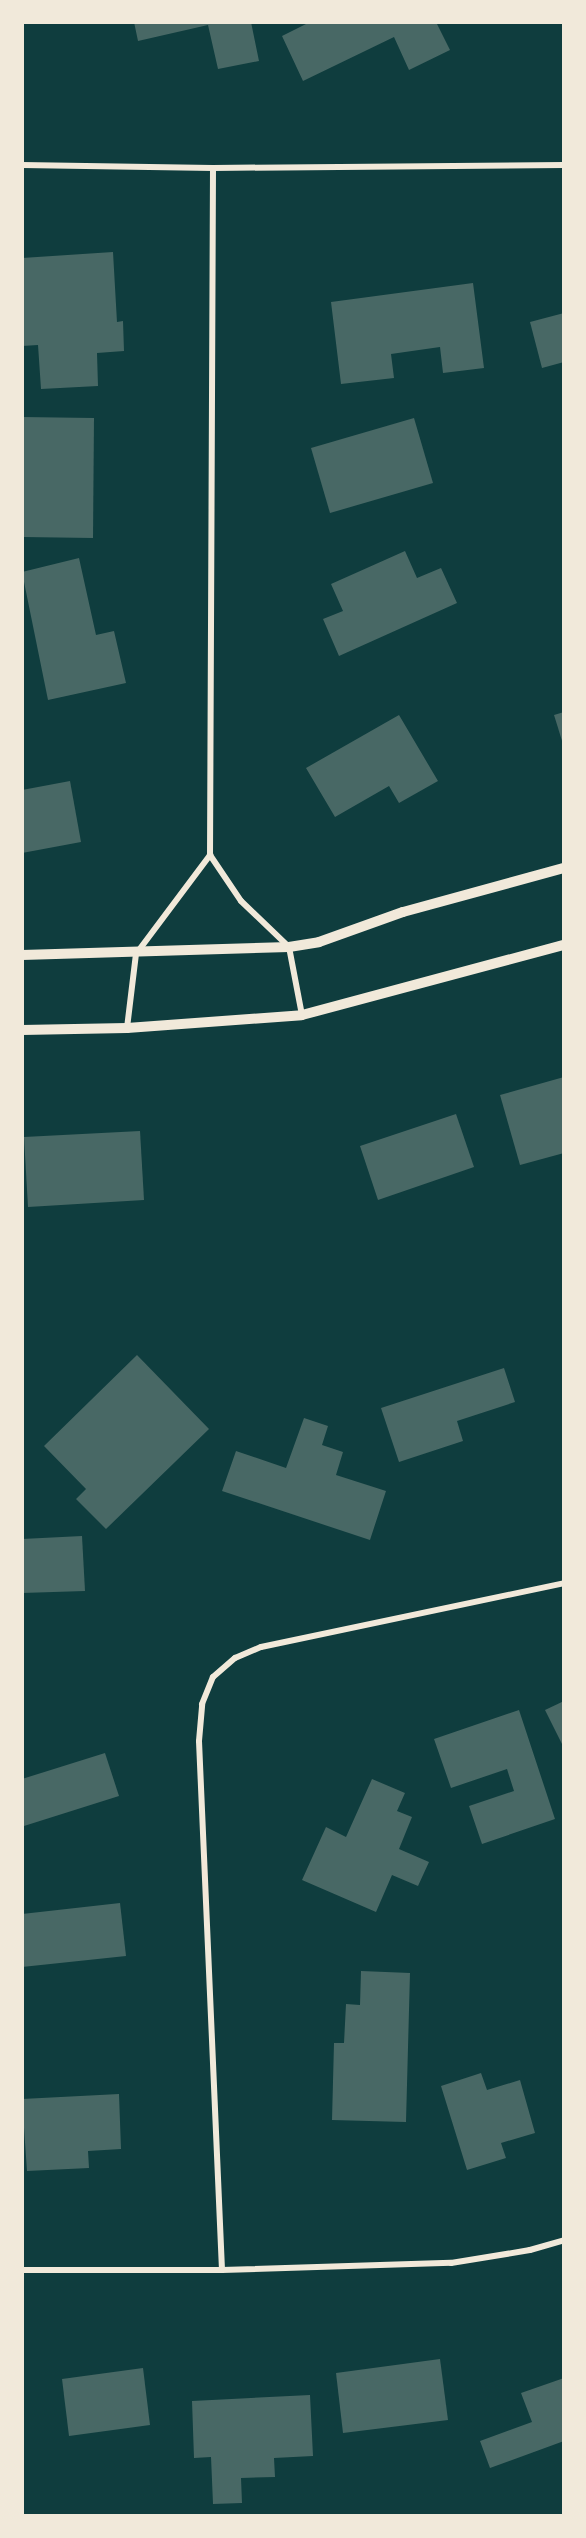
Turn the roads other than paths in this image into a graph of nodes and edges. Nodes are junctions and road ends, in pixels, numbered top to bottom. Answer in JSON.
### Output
{"nodes":[{"id":1,"x":22,"y":165,"type":"edge"},
{"id":2,"x":564,"y":165,"type":"edge"},
{"id":3,"x":213,"y":168,"type":"junction"},
{"id":4,"x":210,"y":855,"type":"junction"},
{"id":5,"x":564,"y":868,"type":"edge"},
{"id":6,"x":564,"y":945,"type":"edge"},
{"id":7,"x":289,"y":947,"type":"junction"},
{"id":8,"x":136,"y":954,"type":"junction"},
{"id":9,"x":22,"y":955,"type":"edge"},
{"id":10,"x":302,"y":1015,"type":"junction"},
{"id":11,"x":127,"y":1028,"type":"junction"},
{"id":12,"x":22,"y":1030,"type":"edge"},
{"id":13,"x":564,"y":1583,"type":"edge"},
{"id":14,"x":564,"y":2240,"type":"edge"},
{"id":15,"x":22,"y":2270,"type":"edge"},
{"id":16,"x":222,"y":2270,"type":"junction"}],
"edges":[{"from":1,"to":3,"type":"street"},
{"from":2,"to":3,"type":"street"},
{"from":3,"to":4,"type":"street"},
{"from":4,"to":7,"type":"street"},
{"from":4,"to":8,"type":"street"},
{"from":5,"to":7,"type":"street"},
{"from":6,"to":10,"type":"street"},
{"from":7,"to":8,"type":"street"},
{"from":7,"to":10,"type":"street"},
{"from":8,"to":9,"type":"street"},
{"from":8,"to":11,"type":"street"},
{"from":10,"to":11,"type":"street"},
{"from":11,"to":12,"type":"street"},
{"from":13,"to":16,"type":"street"},
{"from":14,"to":16,"type":"street"},
{"from":15,"to":16,"type":"street"}]}
